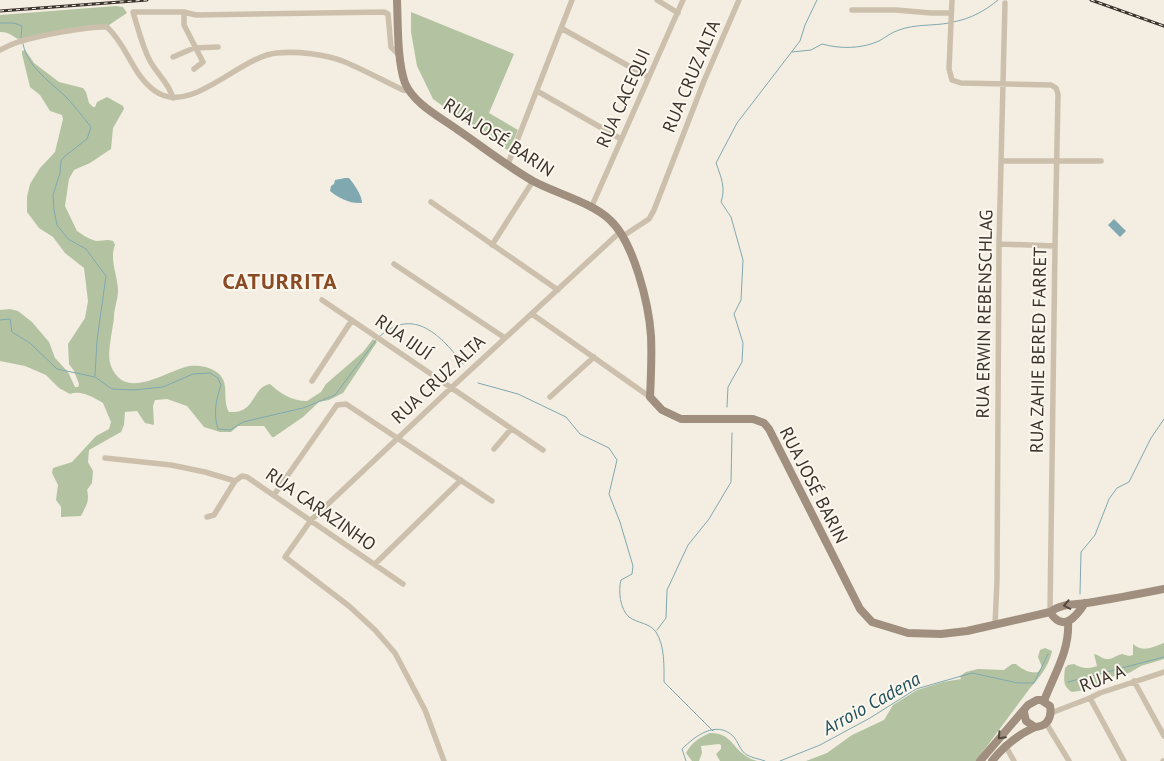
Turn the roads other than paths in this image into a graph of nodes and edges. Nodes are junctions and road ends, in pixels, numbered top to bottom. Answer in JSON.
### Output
{"nodes":[{"id":1,"x":396,"y":0,"type":"edge"},
{"id":2,"x":572,"y":0,"type":"edge"},
{"id":3,"x":657,"y":0,"type":"edge"},
{"id":4,"x":683,"y":0,"type":"edge"},
{"id":5,"x":739,"y":0,"type":"edge"},
{"id":6,"x":952,"y":0,"type":"edge"},
{"id":7,"x":1005,"y":3,"type":"dead end"},
{"id":8,"x":852,"y":10,"type":"dead end"},
{"id":9,"x":184,"y":12,"type":"junction"},
{"id":10,"x":951,"y":13,"type":"junction"},
{"id":11,"x":678,"y":14,"type":"junction"},
{"id":12,"x":561,"y":28,"type":"junction"},
{"id":13,"x":218,"y":47,"type":"dead end"},
{"id":14,"x":194,"y":48,"type":"junction"},
{"id":15,"x":0,"y":50,"type":"edge"},
{"id":16,"x":400,"y":56,"type":"junction"},
{"id":17,"x":173,"y":57,"type":"dead end"},
{"id":18,"x":194,"y":69,"type":"dead end"},
{"id":19,"x":648,"y":77,"type":"junction"},
{"id":20,"x":1003,"y":84,"type":"junction"},
{"id":21,"x":410,"y":91,"type":"junction"},
{"id":22,"x":537,"y":91,"type":"junction"},
{"id":23,"x":173,"y":98,"type":"junction"},
{"id":24,"x":621,"y":139,"type":"junction"},
{"id":25,"x":1002,"y":160,"type":"junction"},
{"id":26,"x":1101,"y":161,"type":"dead end"},
{"id":27,"x":1057,"y":162,"type":"junction"},
{"id":28,"x":508,"y":164,"type":"junction"},
{"id":29,"x":533,"y":181,"type":"junction"},
{"id":30,"x":431,"y":202,"type":"dead end"},
{"id":31,"x":591,"y":208,"type":"junction"},
{"id":32,"x":622,"y":234,"type":"junction"},
{"id":33,"x":1000,"y":244,"type":"junction"},
{"id":34,"x":492,"y":245,"type":"junction"},
{"id":35,"x":1054,"y":246,"type":"junction"},
{"id":36,"x":394,"y":264,"type":"dead end"},
{"id":37,"x":558,"y":290,"type":"junction"},
{"id":38,"x":322,"y":300,"type":"dead end"},
{"id":39,"x":532,"y":314,"type":"junction"},
{"id":40,"x":352,"y":320,"type":"junction"},
{"id":41,"x":505,"y":338,"type":"junction"},
{"id":42,"x":594,"y":357,"type":"junction"},
{"id":43,"x":312,"y":381,"type":"dead end"},
{"id":44,"x":451,"y":388,"type":"junction"},
{"id":45,"x":550,"y":397,"type":"dead end"},
{"id":46,"x":650,"y":397,"type":"junction"},
{"id":47,"x":511,"y":429,"type":"junction"},
{"id":48,"x":397,"y":438,"type":"junction"},
{"id":49,"x":494,"y":449,"type":"dead end"},
{"id":50,"x":542,"y":450,"type":"dead end"},
{"id":51,"x":104,"y":458,"type":"dead end"},
{"id":52,"x":461,"y":480,"type":"junction"},
{"id":53,"x":235,"y":481,"type":"junction"},
{"id":54,"x":274,"y":495,"type":"junction"},
{"id":55,"x":492,"y":501,"type":"dead end"},
{"id":56,"x":207,"y":517,"type":"dead end"},
{"id":57,"x":311,"y":520,"type":"junction"},
{"id":58,"x":374,"y":564,"type":"junction"},
{"id":59,"x":403,"y":584,"type":"dead end"},
{"id":60,"x":1164,"y":589,"type":"edge"},
{"id":61,"x":1085,"y":603,"type":"junction"},
{"id":62,"x":1050,"y":612,"type":"junction"},
{"id":63,"x":1068,"y":621,"type":"junction"},
{"id":64,"x":995,"y":625,"type":"junction"},
{"id":65,"x":1164,"y":672,"type":"edge"},
{"id":66,"x":1134,"y":681,"type":"junction"},
{"id":67,"x":1090,"y":698,"type":"junction"},
{"id":68,"x":1044,"y":701,"type":"junction"},
{"id":69,"x":1024,"y":712,"type":"junction"},
{"id":70,"x":1051,"y":713,"type":"junction"},
{"id":71,"x":1046,"y":723,"type":"junction"},
{"id":72,"x":1035,"y":727,"type":"junction"},
{"id":73,"x":1164,"y":736,"type":"edge"},
{"id":74,"x":1005,"y":745,"type":"junction"},
{"id":75,"x":444,"y":761,"type":"edge"},
{"id":76,"x":980,"y":761,"type":"edge"},
{"id":77,"x":992,"y":761,"type":"edge"},
{"id":78,"x":1014,"y":761,"type":"edge"},
{"id":79,"x":1069,"y":761,"type":"edge"},
{"id":80,"x":1124,"y":761,"type":"edge"}],
"edges":[{"from":1,"to":16,"type":"main road","name":"RUA JOSÉ BARIN"},
{"from":2,"to":12,"type":"street"},
{"from":3,"to":11,"type":"street"},
{"from":4,"to":11,"type":"street","name":"RUA CACEQUI"},
{"from":5,"to":32,"type":"street","name":"RUA CRUZ ALTA"},
{"from":6,"to":10,"type":"street"},
{"from":7,"to":20,"type":"street","name":"RUA ERWIN REBENSCHLAG"},
{"from":8,"to":10,"type":"street"},
{"from":9,"to":14,"type":"street"},
{"from":9,"to":16,"type":"street"},
{"from":9,"to":23,"type":"street"},
{"from":10,"to":20,"type":"street"},
{"from":11,"to":19,"type":"street","name":"RUA CACEQUI"},
{"from":12,"to":19,"type":"street"},
{"from":12,"to":22,"type":"street"},
{"from":13,"to":14,"type":"street"},
{"from":14,"to":17,"type":"street"},
{"from":14,"to":18,"type":"street"},
{"from":15,"to":23,"type":"street"},
{"from":16,"to":21,"type":"main road","name":"RUA JOSÉ BARIN"},
{"from":19,"to":24,"type":"street","name":"RUA CACEQUI"},
{"from":20,"to":25,"type":"street","name":"RUA ERWIN REBENSCHLAG"},
{"from":20,"to":27,"type":"street","name":"RUA ZAHIE BERED FARRET"},
{"from":21,"to":23,"type":"street"},
{"from":21,"to":28,"type":"main road","name":"RUA JOSÉ BARIN"},
{"from":22,"to":24,"type":"street"},
{"from":22,"to":28,"type":"street"},
{"from":24,"to":31,"type":"street","name":"RUA CACEQUI"},
{"from":25,"to":27,"type":"street"},
{"from":25,"to":33,"type":"street","name":"RUA ERWIN REBENSCHLAG"},
{"from":26,"to":27,"type":"street"},
{"from":27,"to":35,"type":"street","name":"RUA ZAHIE BERED FARRET"},
{"from":28,"to":29,"type":"main road","name":"RUA JOSÉ BARIN"},
{"from":29,"to":31,"type":"main road","name":"RUA JOSÉ BARIN"},
{"from":29,"to":34,"type":"street"},
{"from":30,"to":34,"type":"street"},
{"from":31,"to":32,"type":"main road","name":"RUA JOSÉ BARIN"},
{"from":32,"to":37,"type":"street","name":"RUA CRUZ ALTA"},
{"from":32,"to":46,"type":"main road","name":"RUA JOSÉ BARIN"},
{"from":33,"to":35,"type":"street"},
{"from":33,"to":64,"type":"street","name":"RUA ERWIN REBENSCHLAG"},
{"from":34,"to":37,"type":"street"},
{"from":35,"to":62,"type":"street","name":"RUA ZAHIE BERED FARRET"},
{"from":36,"to":41,"type":"street"},
{"from":37,"to":39,"type":"street","name":"RUA CRUZ ALTA"},
{"from":38,"to":40,"type":"street","name":"RUA IJUÍ"},
{"from":39,"to":41,"type":"street","name":"RUA CRUZ ALTA"},
{"from":39,"to":42,"type":"street"},
{"from":40,"to":43,"type":"street"},
{"from":40,"to":44,"type":"street","name":"RUA IJUÍ"},
{"from":41,"to":44,"type":"street","name":"RUA CRUZ ALTA"},
{"from":42,"to":45,"type":"street"},
{"from":42,"to":46,"type":"street"},
{"from":44,"to":47,"type":"street","name":"RUA IJUÍ"},
{"from":44,"to":48,"type":"street","name":"RUA CRUZ ALTA"},
{"from":46,"to":64,"type":"main road","name":"RUA JOSÉ BARIN"},
{"from":47,"to":49,"type":"street"},
{"from":47,"to":50,"type":"street","name":"RUA IJUÍ"},
{"from":48,"to":52,"type":"street"},
{"from":48,"to":54,"type":"street"},
{"from":48,"to":57,"type":"street","name":"RUA CRUZ ALTA"},
{"from":51,"to":53,"type":"street"},
{"from":52,"to":55,"type":"street"},
{"from":52,"to":58,"type":"street"},
{"from":53,"to":54,"type":"street","name":"RUA CARAZINHO"},
{"from":53,"to":56,"type":"street","name":"RUA CARAZINHO"},
{"from":54,"to":57,"type":"street","name":"RUA CARAZINHO"},
{"from":57,"to":58,"type":"street","name":"RUA CARAZINHO"},
{"from":57,"to":75,"type":"street","name":"RUA CRUZ ALTA"},
{"from":58,"to":59,"type":"street","name":"RUA CARAZINHO"},
{"from":60,"to":61,"type":"main road","name":"RUA JOSÉ BARIN"},
{"from":61,"to":62,"type":"main road","name":"RUA JOSÉ BARIN","one_way":true},
{"from":61,"to":63,"type":"main road"},
{"from":62,"to":63,"type":"main road"},
{"from":62,"to":64,"type":"main road","name":"RUA JOSÉ BARIN"},
{"from":63,"to":68,"type":"main road"},
{"from":65,"to":66,"type":"street","name":"RUA A"},
{"from":66,"to":67,"type":"street","name":"RUA A"},
{"from":66,"to":73,"type":"street"},
{"from":67,"to":70,"type":"street","name":"RUA A"},
{"from":67,"to":80,"type":"street"},
{"from":68,"to":69,"type":"main road"},
{"from":68,"to":70,"type":"main road"},
{"from":69,"to":72,"type":"main road"},
{"from":69,"to":76,"type":"main road","one_way":true},
{"from":70,"to":71,"type":"main road"},
{"from":71,"to":72,"type":"main road"},
{"from":71,"to":79,"type":"street"},
{"from":72,"to":74,"type":"main road"},
{"from":74,"to":77,"type":"main road"},
{"from":74,"to":78,"type":"street"}]}
